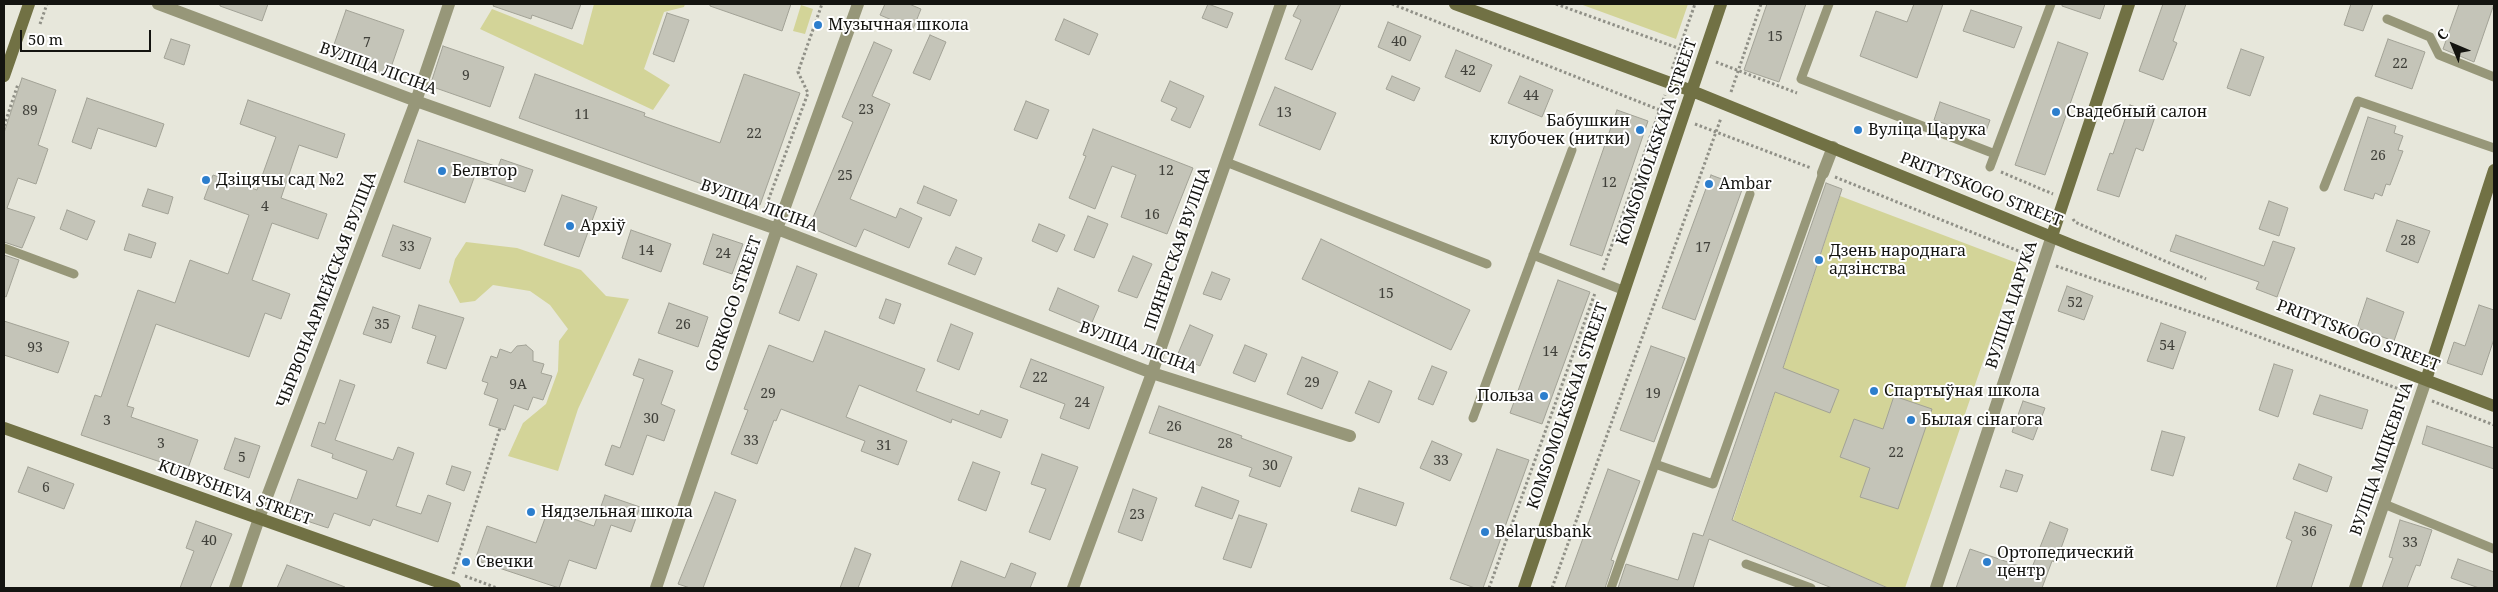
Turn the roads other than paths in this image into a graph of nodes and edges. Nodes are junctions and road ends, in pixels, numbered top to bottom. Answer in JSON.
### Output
{"nodes":[{"id":1,"x":29,"y":4,"type":"edge"},
{"id":2,"x":158,"y":4,"type":"edge"},
{"id":3,"x":449,"y":4,"type":"edge"},
{"id":4,"x":858,"y":4,"type":"edge"},
{"id":5,"x":1281,"y":4,"type":"edge"},
{"id":6,"x":1455,"y":4,"type":"edge"},
{"id":7,"x":1721,"y":4,"type":"edge"},
{"id":8,"x":1829,"y":4,"type":"edge"},
{"id":9,"x":2051,"y":4,"type":"edge"},
{"id":10,"x":2128,"y":4,"type":"edge"},
{"id":11,"x":2387,"y":19,"type":"dead end"},
{"id":12,"x":4,"y":76,"type":"edge"},
{"id":13,"x":2494,"y":77,"type":"edge"},
{"id":14,"x":1692,"y":91,"type":"junction"},
{"id":15,"x":416,"y":101,"type":"junction"},
{"id":16,"x":1833,"y":148,"type":"junction"},
{"id":17,"x":2494,"y":148,"type":"edge"},
{"id":18,"x":1572,"y":150,"type":"dead end"},
{"id":19,"x":1995,"y":154,"type":"junction"},
{"id":20,"x":1226,"y":162,"type":"junction"},
{"id":21,"x":1990,"y":168,"type":"road end"},
{"id":22,"x":2494,"y":170,"type":"edge"},
{"id":23,"x":1823,"y":172,"type":"joint"},
{"id":24,"x":2324,"y":187,"type":"dead end"},
{"id":25,"x":1750,"y":194,"type":"dead end"},
{"id":26,"x":776,"y":229,"type":"junction"},
{"id":27,"x":2052,"y":236,"type":"junction"},
{"id":28,"x":4,"y":248,"type":"edge"},
{"id":29,"x":1533,"y":255,"type":"junction"},
{"id":30,"x":1488,"y":264,"type":"dead end"},
{"id":31,"x":74,"y":274,"type":"dead end"},
{"id":32,"x":1625,"y":291,"type":"junction"},
{"id":33,"x":1152,"y":373,"type":"junction"},
{"id":34,"x":2426,"y":380,"type":"junction"},
{"id":35,"x":2494,"y":406,"type":"edge"},
{"id":36,"x":1473,"y":418,"type":"dead end"},
{"id":37,"x":4,"y":428,"type":"edge"},
{"id":38,"x":1350,"y":436,"type":"dead end"},
{"id":39,"x":1655,"y":464,"type":"junction"},
{"id":40,"x":2384,"y":504,"type":"junction"},
{"id":41,"x":258,"y":520,"type":"junction"},
{"id":42,"x":2494,"y":549,"type":"edge"},
{"id":43,"x":1746,"y":564,"type":"dead end"},
{"id":44,"x":452,"y":587,"type":"edge"},
{"id":45,"x":235,"y":588,"type":"edge"},
{"id":46,"x":656,"y":588,"type":"edge"},
{"id":47,"x":1073,"y":588,"type":"edge"},
{"id":48,"x":1524,"y":588,"type":"edge"},
{"id":49,"x":1611,"y":588,"type":"edge"},
{"id":50,"x":1811,"y":588,"type":"edge"},
{"id":51,"x":1936,"y":588,"type":"edge"},
{"id":52,"x":2355,"y":588,"type":"edge"}],
"edges":[{"from":1,"to":12,"type":"main road"},
{"from":2,"to":15,"type":"street","name":"ВУЛІЦА ЛІСІНА"},
{"from":3,"to":15,"type":"street","name":"ЧЫРВОНААРМЕЙСКАЯ ВУЛІЦА"},
{"from":4,"to":26,"type":"street","name":"GORKOGO STREET"},
{"from":5,"to":20,"type":"street","name":"ПІЯНЕРСКАЯ ВУЛІЦА"},
{"from":6,"to":14,"type":"main road","name":"PRITYTSKOGO STREET"},
{"from":7,"to":14,"type":"main road","name":"KOMSOMOLKSKAIA STREET"},
{"from":8,"to":19,"type":"lane"},
{"from":9,"to":19,"type":"lane"},
{"from":10,"to":27,"type":"main road","name":"ВУЛІЦА ЦАРУКА"},
{"from":11,"to":13,"type":"lane"},
{"from":14,"to":16,"type":"main road","name":"PRITYTSKOGO STREET"},
{"from":14,"to":32,"type":"main road","name":"KOMSOMOLKSKAIA STREET"},
{"from":15,"to":26,"type":"street","name":"ВУЛІЦА ЛІСІНА"},
{"from":15,"to":41,"type":"street","name":"ЧЫРВОНААРМЕЙСКАЯ ВУЛІЦА"},
{"from":16,"to":23,"type":"street"},
{"from":16,"to":27,"type":"main road","name":"PRITYTSKOGO STREET"},
{"from":17,"to":24,"type":"lane"},
{"from":18,"to":29,"type":"lane"},
{"from":19,"to":21,"type":"lane"},
{"from":20,"to":30,"type":"lane"},
{"from":20,"to":33,"type":"street","name":"ПІЯНЕРСКАЯ ВУЛІЦА"},
{"from":22,"to":34,"type":"main road","name":"ВУЛІЦА МІЦКЕВІЧА"},
{"from":23,"to":39,"type":"lane"},
{"from":25,"to":39,"type":"lane"},
{"from":26,"to":33,"type":"street","name":"ВУЛІЦА ЛІСІНА"},
{"from":26,"to":46,"type":"street","name":"GORKOGO STREET"},
{"from":27,"to":34,"type":"main road","name":"PRITYTSKOGO STREET"},
{"from":27,"to":51,"type":"street","name":"ВУЛІЦА ЦАРУКА"},
{"from":28,"to":31,"type":"lane"},
{"from":29,"to":32,"type":"lane"},
{"from":29,"to":36,"type":"lane"},
{"from":32,"to":48,"type":"main road","name":"KOMSOMOLKSKAIA STREET"},
{"from":33,"to":38,"type":"street","name":"ВУЛІЦА ЛІСІНА"},
{"from":33,"to":47,"type":"street","name":"ПІЯНЕРСКАЯ ВУЛІЦА"},
{"from":34,"to":35,"type":"main road","name":"PRITYTSKOGO STREET"},
{"from":34,"to":40,"type":"street","name":"ВУЛІЦА МІЦКЕВІЧА"},
{"from":37,"to":41,"type":"main road","name":"KUIBYSHEVA STREET"},
{"from":39,"to":49,"type":"lane"},
{"from":40,"to":42,"type":"lane"},
{"from":40,"to":52,"type":"street","name":"ВУЛІЦА МІЦКЕВІЧА"},
{"from":41,"to":44,"type":"main road","name":"KUIBYSHEVA STREET"},
{"from":41,"to":45,"type":"street","name":"ЧЫРВОНААРМЕЙСКАЯ ВУЛІЦА"},
{"from":43,"to":50,"type":"lane"}]}
